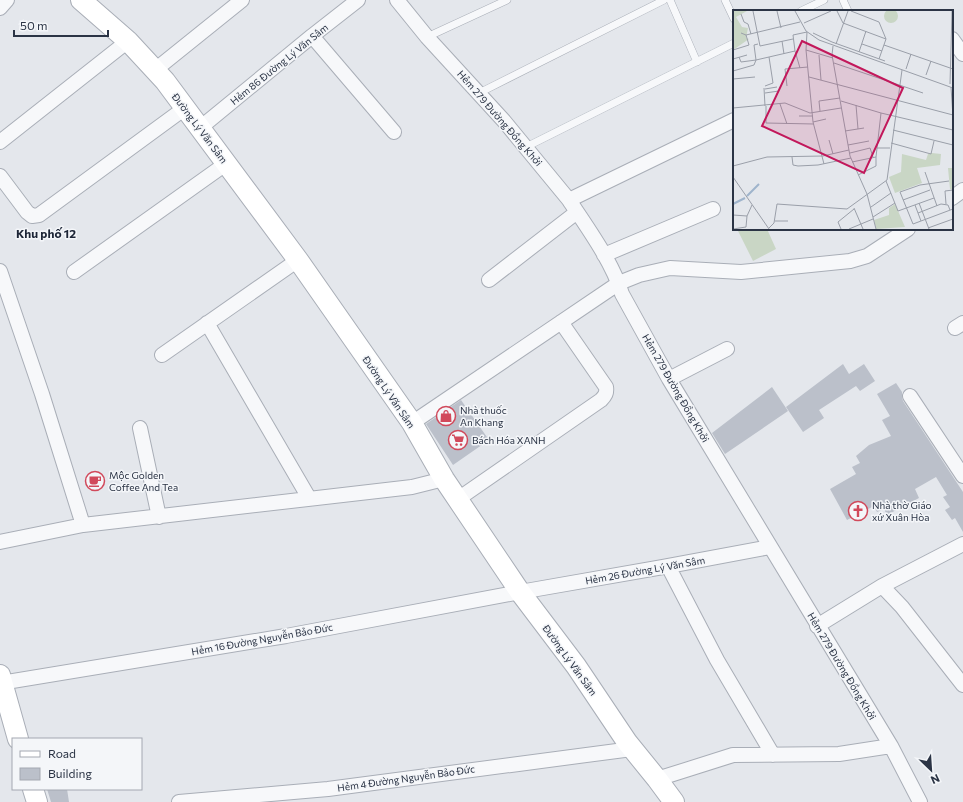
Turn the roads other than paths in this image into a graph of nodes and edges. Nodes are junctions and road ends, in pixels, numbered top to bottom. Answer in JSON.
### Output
{"nodes":[{"id":1,"x":7,"y":0,"type":"edge"},
{"id":2,"x":81,"y":0,"type":"edge"},
{"id":3,"x":242,"y":0,"type":"edge"},
{"id":4,"x":358,"y":0,"type":"edge"},
{"id":5,"x":397,"y":0,"type":"edge"},
{"id":6,"x":507,"y":0,"type":"edge"},
{"id":7,"x":664,"y":0,"type":"edge"},
{"id":8,"x":670,"y":0,"type":"edge"},
{"id":9,"x":725,"y":0,"type":"edge"},
{"id":10,"x":824,"y":0,"type":"edge"},
{"id":11,"x":843,"y":0,"type":"edge"},
{"id":12,"x":0,"y":8,"type":"edge"},
{"id":13,"x":803,"y":10,"type":"edge"},
{"id":14,"x":848,"y":10,"type":"edge"},
{"id":15,"x":733,"y":17,"type":"edge"},
{"id":16,"x":312,"y":36,"type":"junction"},
{"id":17,"x":428,"y":37,"type":"junction"},
{"id":18,"x":128,"y":41,"type":"junction"},
{"id":19,"x":953,"y":41,"type":"edge"},
{"id":20,"x":733,"y":44,"type":"edge"},
{"id":21,"x":963,"y":54,"type":"edge"},
{"id":22,"x":697,"y":62,"type":"junction"},
{"id":23,"x":155,"y":70,"type":"junction"},
{"id":24,"x":479,"y":93,"type":"junction"},
{"id":25,"x":184,"y":108,"type":"junction"},
{"id":26,"x":733,"y":120,"type":"edge"},
{"id":27,"x":200,"y":128,"type":"junction"},
{"id":28,"x":394,"y":132,"type":"dead end"},
{"id":29,"x":0,"y":142,"type":"edge"},
{"id":30,"x":526,"y":147,"type":"junction"},
{"id":31,"x":227,"y":164,"type":"junction"},
{"id":32,"x":0,"y":176,"type":"edge"},
{"id":33,"x":963,"y":190,"type":"edge"},
{"id":34,"x":953,"y":197,"type":"edge"},
{"id":35,"x":569,"y":200,"type":"junction"},
{"id":36,"x":713,"y":208,"type":"dead end"},
{"id":37,"x":577,"y":212,"type":"junction"},
{"id":38,"x":903,"y":230,"type":"edge"},
{"id":39,"x":604,"y":255,"type":"junction"},
{"id":40,"x":298,"y":260,"type":"junction"},
{"id":41,"x":0,"y":271,"type":"edge"},
{"id":42,"x":74,"y":272,"type":"dead end"},
{"id":43,"x":489,"y":280,"type":"dead end"},
{"id":44,"x":619,"y":283,"type":"junction"},
{"id":45,"x":561,"y":322,"type":"junction"},
{"id":46,"x":207,"y":323,"type":"junction"},
{"id":47,"x":727,"y":349,"type":"dead end"},
{"id":48,"x":162,"y":355,"type":"dead end"},
{"id":49,"x":669,"y":379,"type":"junction"},
{"id":50,"x":910,"y":396,"type":"dead end"},
{"id":51,"x":412,"y":423,"type":"junction"},
{"id":52,"x":140,"y":428,"type":"dead end"},
{"id":53,"x":963,"y":476,"type":"edge"},
{"id":54,"x":444,"y":479,"type":"junction"},
{"id":55,"x":310,"y":498,"type":"junction"},
{"id":56,"x":458,"y":499,"type":"junction"},
{"id":57,"x":160,"y":517,"type":"junction"},
{"id":58,"x":83,"y":525,"type":"junction"},
{"id":59,"x":0,"y":542,"type":"edge"},
{"id":60,"x":963,"y":544,"type":"edge"},
{"id":61,"x":770,"y":547,"type":"junction"},
{"id":62,"x":668,"y":566,"type":"junction"},
{"id":63,"x":882,"y":586,"type":"junction"},
{"id":64,"x":520,"y":592,"type":"junction"},
{"id":65,"x":818,"y":626,"type":"junction"},
{"id":66,"x":1,"y":680,"type":"edge"},
{"id":67,"x":963,"y":685,"type":"edge"},
{"id":68,"x":18,"y":738,"type":"edge"},
{"id":69,"x":891,"y":746,"type":"junction"},
{"id":70,"x":632,"y":749,"type":"junction"},
{"id":71,"x":774,"y":755,"type":"junction"},
{"id":72,"x":657,"y":779,"type":"junction"},
{"id":73,"x":33,"y":790,"type":"edge"},
{"id":74,"x":37,"y":802,"type":"edge"},
{"id":75,"x":179,"y":802,"type":"edge"},
{"id":76,"x":674,"y":802,"type":"edge"},
{"id":77,"x":920,"y":802,"type":"edge"}],
"edges":[{"from":1,"to":12,"type":"street"},
{"from":2,"to":18,"type":"street","name":"Đường Lý Văn Sâm"},
{"from":3,"to":23,"type":"street"},
{"from":4,"to":16,"type":"street","name":"Hẻm 86 Đường Lý Văn Sâm"},
{"from":5,"to":17,"type":"street","name":"Hẻm 279 Đường Đồng Khởi"},
{"from":6,"to":17,"type":"lane"},
{"from":7,"to":24,"type":"lane"},
{"from":8,"to":22,"type":"lane"},
{"from":9,"to":15,"type":"lane"},
{"from":10,"to":13,"type":"lane"},
{"from":11,"to":14,"type":"lane"},
{"from":16,"to":27,"type":"street","name":"Hẻm 86 Đường Lý Văn Sâm"},
{"from":16,"to":28,"type":"street"},
{"from":17,"to":24,"type":"street","name":"Hẻm 279 Đường Đồng Khởi"},
{"from":18,"to":23,"type":"street","name":"Đường Lý Văn Sâm"},
{"from":18,"to":29,"type":"street"},
{"from":19,"to":21,"type":"street"},
{"from":20,"to":22,"type":"lane"},
{"from":22,"to":30,"type":"lane"},
{"from":23,"to":25,"type":"street","name":"Đường Lý Văn Sâm"},
{"from":24,"to":30,"type":"street","name":"Hẻm 279 Đường Đồng Khởi"},
{"from":25,"to":27,"type":"street","name":"Đường Lý Văn Sâm"},
{"from":25,"to":32,"type":"street"},
{"from":26,"to":35,"type":"street"},
{"from":27,"to":31,"type":"street","name":"Đường Lý Văn Sâm"},
{"from":30,"to":35,"type":"street","name":"Hẻm 279 Đường Đồng Khởi"},
{"from":31,"to":40,"type":"street","name":"Đường Lý Văn Sâm"},
{"from":31,"to":42,"type":"street"},
{"from":33,"to":34,"type":"street"},
{"from":35,"to":37,"type":"street","name":"Hẻm 279 Đường Đồng Khởi"},
{"from":36,"to":39,"type":"street"},
{"from":37,"to":39,"type":"street","name":"Hẻm 279 Đường Đồng Khởi"},
{"from":37,"to":43,"type":"street"},
{"from":38,"to":44,"type":"street"},
{"from":39,"to":44,"type":"street","name":"Hẻm 279 Đường Đồng Khởi"},
{"from":40,"to":46,"type":"street"},
{"from":40,"to":51,"type":"street","name":"Đường Lý Văn Sâm"},
{"from":41,"to":58,"type":"street"},
{"from":44,"to":45,"type":"street"},
{"from":44,"to":49,"type":"street","name":"Hẻm 279 Đường Đồng Khởi"},
{"from":45,"to":51,"type":"street"},
{"from":45,"to":56,"type":"street"},
{"from":46,"to":48,"type":"street"},
{"from":46,"to":55,"type":"street"},
{"from":47,"to":49,"type":"street"},
{"from":49,"to":61,"type":"street","name":"Hẻm 279 Đường Đồng Khởi"},
{"from":50,"to":53,"type":"street"},
{"from":51,"to":54,"type":"street","name":"Đường Lý Văn Sâm"},
{"from":52,"to":57,"type":"street"},
{"from":54,"to":55,"type":"street"},
{"from":54,"to":56,"type":"street","name":"Đường Lý Văn Sâm"},
{"from":55,"to":57,"type":"street"},
{"from":56,"to":64,"type":"street","name":"Đường Lý Văn Sâm"},
{"from":57,"to":58,"type":"street"},
{"from":58,"to":59,"type":"street"},
{"from":60,"to":63,"type":"street"},
{"from":61,"to":62,"type":"street","name":"Hẻm 26 Đường Lý Văn Sâm"},
{"from":61,"to":65,"type":"street","name":"Hẻm 279 Đường Đồng Khởi"},
{"from":62,"to":64,"type":"street","name":"Hẻm 26 Đường Lý Văn Sâm"},
{"from":62,"to":71,"type":"street"},
{"from":63,"to":65,"type":"street"},
{"from":63,"to":67,"type":"street"},
{"from":64,"to":66,"type":"street","name":"Hẻm 16 Đường Nguyễn Bảo Đức"},
{"from":64,"to":70,"type":"street","name":"Đường Lý Văn Sâm"},
{"from":65,"to":69,"type":"street","name":"Hẻm 279 Đường Đồng Khởi"},
{"from":66,"to":68,"type":"street"},
{"from":69,"to":71,"type":"street"},
{"from":69,"to":77,"type":"street","name":"Hẻm 279 Đường Đồng Khởi"},
{"from":70,"to":72,"type":"street","name":"Đường Lý Văn Sâm"},
{"from":70,"to":75,"type":"street","name":"Hẻm 4 Đường Nguyễn Bảo Đức"},
{"from":71,"to":72,"type":"street"},
{"from":72,"to":76,"type":"street","name":"Đường Lý Văn Sâm"},
{"from":73,"to":74,"type":"street"}]}
